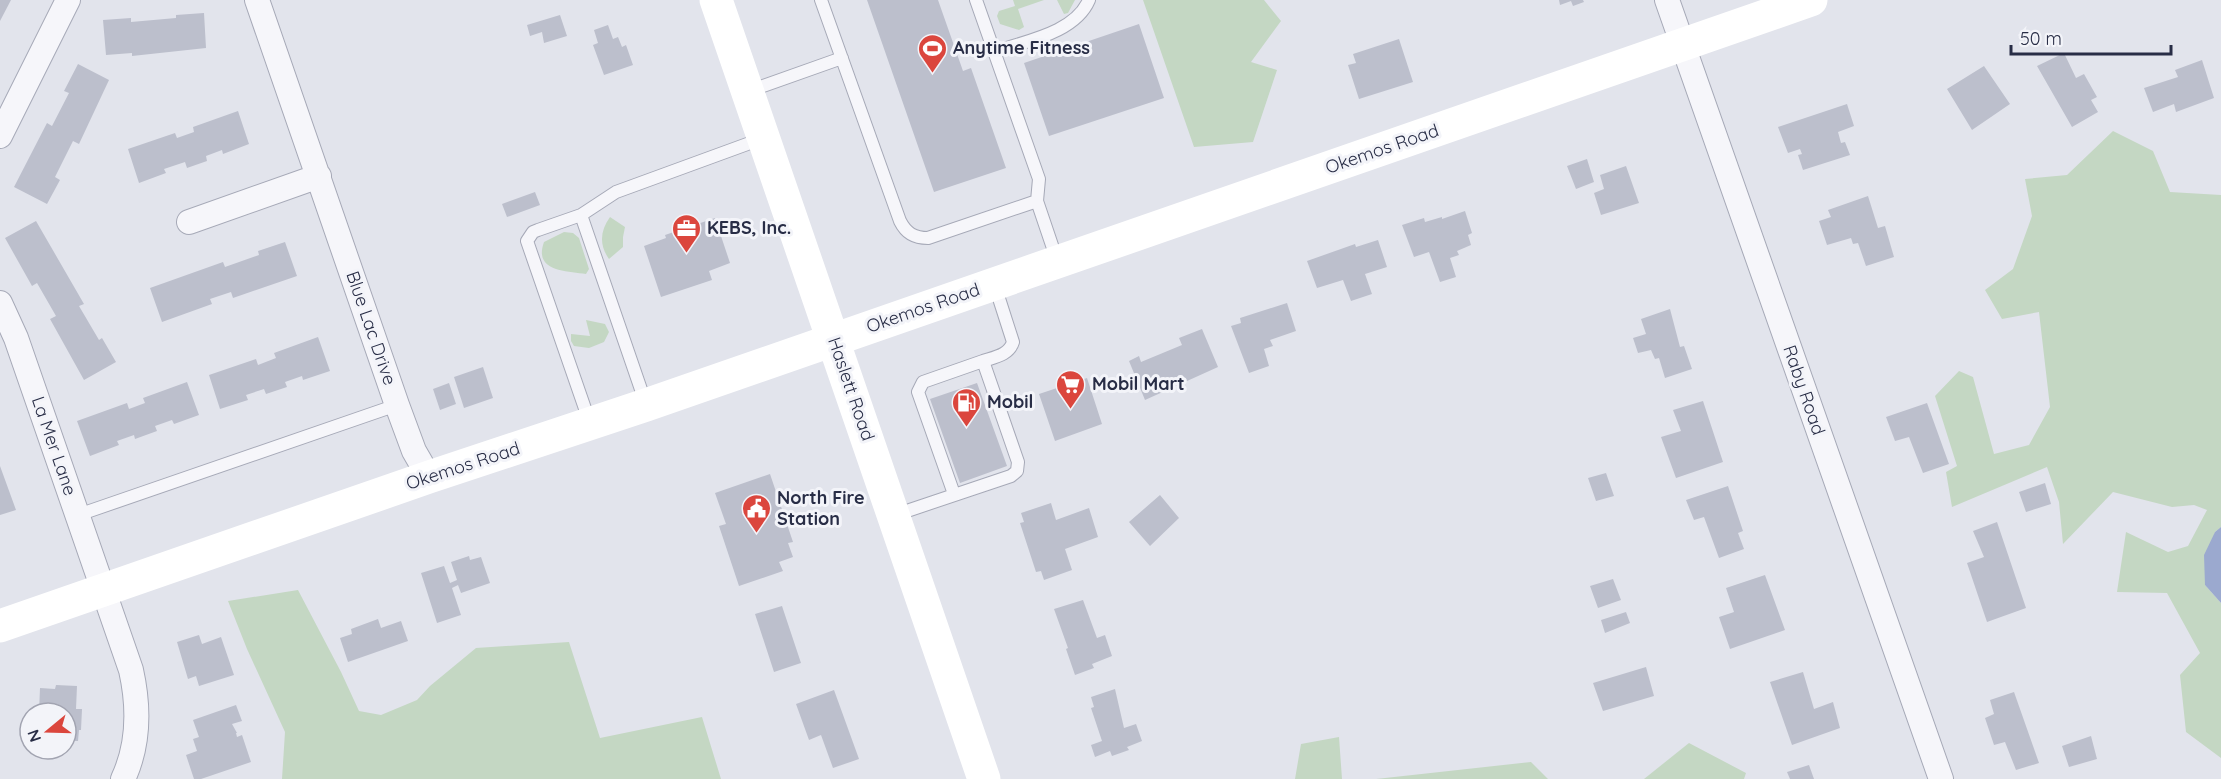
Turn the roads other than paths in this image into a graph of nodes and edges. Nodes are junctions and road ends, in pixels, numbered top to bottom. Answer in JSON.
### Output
{"nodes":[{"id":1,"x":68,"y":0,"type":"edge"},
{"id":2,"x":257,"y":0,"type":"edge"},
{"id":3,"x":716,"y":0,"type":"edge"},
{"id":4,"x":821,"y":0,"type":"edge"},
{"id":5,"x":976,"y":0,"type":"edge"},
{"id":6,"x":1089,"y":0,"type":"edge"},
{"id":7,"x":1667,"y":0,"type":"edge"},
{"id":8,"x":1810,"y":0,"type":"edge"},
{"id":9,"x":1683,"y":45,"type":"junction"},
{"id":10,"x":994,"y":52,"type":"junction"},
{"id":11,"x":842,"y":58,"type":"junction"},
{"id":12,"x":747,"y":92,"type":"junction"},
{"id":13,"x":0,"y":136,"type":"edge"},
{"id":14,"x":764,"y":138,"type":"junction"},
{"id":15,"x":319,"y":176,"type":"junction"},
{"id":16,"x":1037,"y":201,"type":"junction"},
{"id":17,"x":581,"y":215,"type":"junction"},
{"id":18,"x":189,"y":222,"type":"dead end"},
{"id":19,"x":1058,"y":261,"type":"junction"},
{"id":20,"x":993,"y":283,"type":"junction"},
{"id":21,"x":0,"y":303,"type":"edge"},
{"id":22,"x":834,"y":339,"type":"junction"},
{"id":23,"x":983,"y":361,"type":"junction"},
{"id":24,"x":397,"y":405,"type":"junction"},
{"id":25,"x":646,"y":405,"type":"junction"},
{"id":26,"x":590,"y":424,"type":"junction"},
{"id":27,"x":429,"y":477,"type":"junction"},
{"id":28,"x":954,"y":494,"type":"junction"},
{"id":29,"x":895,"y":515,"type":"junction"},
{"id":30,"x":78,"y":516,"type":"junction"},
{"id":31,"x":104,"y":590,"type":"junction"},
{"id":32,"x":0,"y":626,"type":"edge"},
{"id":33,"x":123,"y":779,"type":"edge"},
{"id":34,"x":984,"y":779,"type":"edge"},
{"id":35,"x":1941,"y":779,"type":"edge"}],
"edges":[{"from":1,"to":13,"type":"street"},
{"from":2,"to":15,"type":"street","name":"Blue Lac Drive"},
{"from":3,"to":12,"type":"street","name":"Haslett Road"},
{"from":4,"to":11,"type":"lane"},
{"from":5,"to":10,"type":"lane"},
{"from":6,"to":10,"type":"lane"},
{"from":7,"to":9,"type":"street","name":"Raby Road"},
{"from":8,"to":9,"type":"street","name":"Okemos Road"},
{"from":9,"to":19,"type":"street","name":"Okemos Road"},
{"from":9,"to":35,"type":"street","name":"Raby Road"},
{"from":10,"to":16,"type":"lane"},
{"from":11,"to":12,"type":"lane"},
{"from":11,"to":16,"type":"lane"},
{"from":12,"to":14,"type":"street","name":"Haslett Road"},
{"from":14,"to":17,"type":"lane"},
{"from":14,"to":22,"type":"street","name":"Haslett Road"},
{"from":15,"to":18,"type":"street"},
{"from":15,"to":24,"type":"street","name":"Blue Lac Drive"},
{"from":16,"to":19,"type":"lane"},
{"from":17,"to":25,"type":"lane"},
{"from":17,"to":26,"type":"lane"},
{"from":19,"to":20,"type":"street","name":"Okemos Road"},
{"from":20,"to":22,"type":"street","name":"Okemos Road"},
{"from":20,"to":23,"type":"lane"},
{"from":21,"to":30,"type":"street","name":"La Mer Lane"},
{"from":22,"to":25,"type":"street","name":"Okemos Road"},
{"from":22,"to":29,"type":"street","name":"Haslett Road"},
{"from":23,"to":28,"type":"lane"},
{"from":23,"to":28,"type":"lane"},
{"from":24,"to":27,"type":"street","name":"Blue Lac Drive"},
{"from":24,"to":30,"type":"lane"},
{"from":25,"to":26,"type":"street","name":"Okemos Road"},
{"from":26,"to":27,"type":"street","name":"Okemos Road"},
{"from":27,"to":31,"type":"street","name":"Okemos Road"},
{"from":28,"to":29,"type":"lane"},
{"from":29,"to":34,"type":"street","name":"Haslett Road"},
{"from":30,"to":31,"type":"street","name":"La Mer Lane"},
{"from":31,"to":32,"type":"street","name":"Okemos Road"},
{"from":31,"to":33,"type":"street","name":"La Mer Lane"}]}
